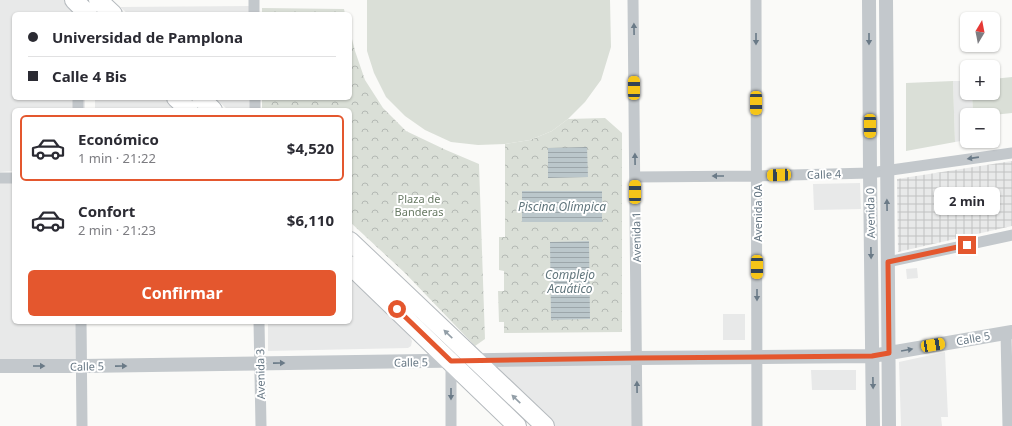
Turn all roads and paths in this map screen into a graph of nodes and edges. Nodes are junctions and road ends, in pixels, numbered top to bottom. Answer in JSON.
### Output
{"nodes":[{"id":1,"x":98,"y":0,"type":"edge"},
{"id":2,"x":254,"y":0,"type":"edge"},
{"id":3,"x":634,"y":0,"type":"edge"},
{"id":4,"x":756,"y":0,"type":"edge"},
{"id":5,"x":869,"y":0,"type":"edge"},
{"id":6,"x":886,"y":0,"type":"edge"},
{"id":7,"x":111,"y":12,"type":"edge"},
{"id":8,"x":254,"y":12,"type":"edge"},
{"id":9,"x":178,"y":100,"type":"edge"},
{"id":10,"x":203,"y":100,"type":"edge"},
{"id":11,"x":186,"y":108,"type":"edge"},
{"id":12,"x":211,"y":108,"type":"edge"},
{"id":13,"x":1012,"y":153,"type":"edge"},
{"id":14,"x":887,"y":170,"type":"junction"},
{"id":15,"x":870,"y":173,"type":"junction"},
{"id":16,"x":757,"y":176,"type":"junction"},
{"id":17,"x":635,"y":177,"type":"junction"},
{"id":18,"x":0,"y":178,"type":"edge"},
{"id":19,"x":12,"y":178,"type":"edge"},
{"id":20,"x":1012,"y":235,"type":"edge"},
{"id":21,"x":352,"y":242,"type":"edge"},
{"id":22,"x":888,"y":262,"type":"junction"},
{"id":23,"x":352,"y":267,"type":"edge"},
{"id":24,"x":81,"y":324,"type":"edge"},
{"id":25,"x":258,"y":324,"type":"edge"},
{"id":26,"x":1009,"y":332,"type":"edge"},
{"id":27,"x":889,"y":353,"type":"junction"},
{"id":28,"x":872,"y":356,"type":"junction"},
{"id":29,"x":757,"y":357,"type":"junction"},
{"id":30,"x":637,"y":358,"type":"junction"},
{"id":31,"x":451,"y":361,"type":"junction"},
{"id":32,"x":476,"y":361,"type":"junction"},
{"id":33,"x":259,"y":363,"type":"junction"},
{"id":34,"x":0,"y":366,"type":"edge"},
{"id":35,"x":82,"y":366,"type":"junction"},
{"id":36,"x":82,"y":426,"type":"edge"},
{"id":37,"x":261,"y":426,"type":"edge"},
{"id":38,"x":451,"y":426,"type":"edge"},
{"id":39,"x":517,"y":426,"type":"edge"},
{"id":40,"x":545,"y":426,"type":"edge"},
{"id":41,"x":638,"y":426,"type":"edge"},
{"id":42,"x":757,"y":426,"type":"edge"},
{"id":43,"x":874,"y":426,"type":"edge"},
{"id":44,"x":889,"y":426,"type":"edge"},
{"id":45,"x":1008,"y":426,"type":"edge"}],
"edges":[{"from":1,"to":7,"type":"main road"},
{"from":2,"to":8,"type":"street"},
{"from":17,"to":3,"type":"street","name":"Avenida 1","one_way":true},
{"from":4,"to":16,"type":"street","name":"Avenida 0A","one_way":true},
{"from":5,"to":15,"type":"street","name":"Avenida 0","one_way":true},
{"from":6,"to":14,"type":"street","name":"Avenida 0"},
{"from":9,"to":11,"type":"main road"},
{"from":10,"to":12,"type":"main road"},
{"from":13,"to":14,"type":"street","name":"Calle 4","one_way":true},
{"from":14,"to":15,"type":"street","name":"Calle 4"},
{"from":22,"to":14,"type":"street","name":"Avenida 0","one_way":true},
{"from":15,"to":16,"type":"street","name":"Calle 4"},
{"from":15,"to":28,"type":"street","name":"Avenida 0","one_way":true},
{"from":16,"to":17,"type":"street","name":"Calle 4","one_way":true},
{"from":16,"to":29,"type":"street","name":"Avenida 0A","one_way":true},
{"from":17,"to":30,"type":"street","name":"Avenida 1"},
{"from":18,"to":19,"type":"street"},
{"from":20,"to":22,"type":"street"},
{"from":32,"to":21,"type":"main road","one_way":true},
{"from":22,"to":27,"type":"street","name":"Avenida 0"},
{"from":23,"to":31,"type":"main road"},
{"from":24,"to":35,"type":"street"},
{"from":25,"to":33,"type":"street","name":"Avenida 3"},
{"from":27,"to":26,"type":"street","name":"Calle 5","one_way":true},
{"from":26,"to":45,"type":"street"},
{"from":27,"to":28,"type":"street","name":"Calle 5"},
{"from":27,"to":44,"type":"street","name":"Avenida 0"},
{"from":28,"to":29,"type":"street","name":"Calle 5"},
{"from":28,"to":43,"type":"street","name":"Avenida 0","one_way":true},
{"from":29,"to":30,"type":"street","name":"Calle 5"},
{"from":29,"to":42,"type":"street","name":"Avenida 0A"},
{"from":30,"to":32,"type":"street","name":"Calle 5"},
{"from":41,"to":30,"type":"street","name":"Avenida 1","one_way":true},
{"from":31,"to":32,"type":"street","name":"Calle 5"},
{"from":33,"to":31,"type":"street","name":"Calle 5","one_way":true},
{"from":31,"to":38,"type":"street","one_way":true},
{"from":31,"to":39,"type":"main road"},
{"from":40,"to":32,"type":"main road","one_way":true},
{"from":35,"to":33,"type":"street","name":"Calle 5","one_way":true},
{"from":33,"to":37,"type":"street","name":"Avenida 3"},
{"from":34,"to":35,"type":"street","name":"Calle 5","one_way":true},
{"from":35,"to":36,"type":"street"}]}
